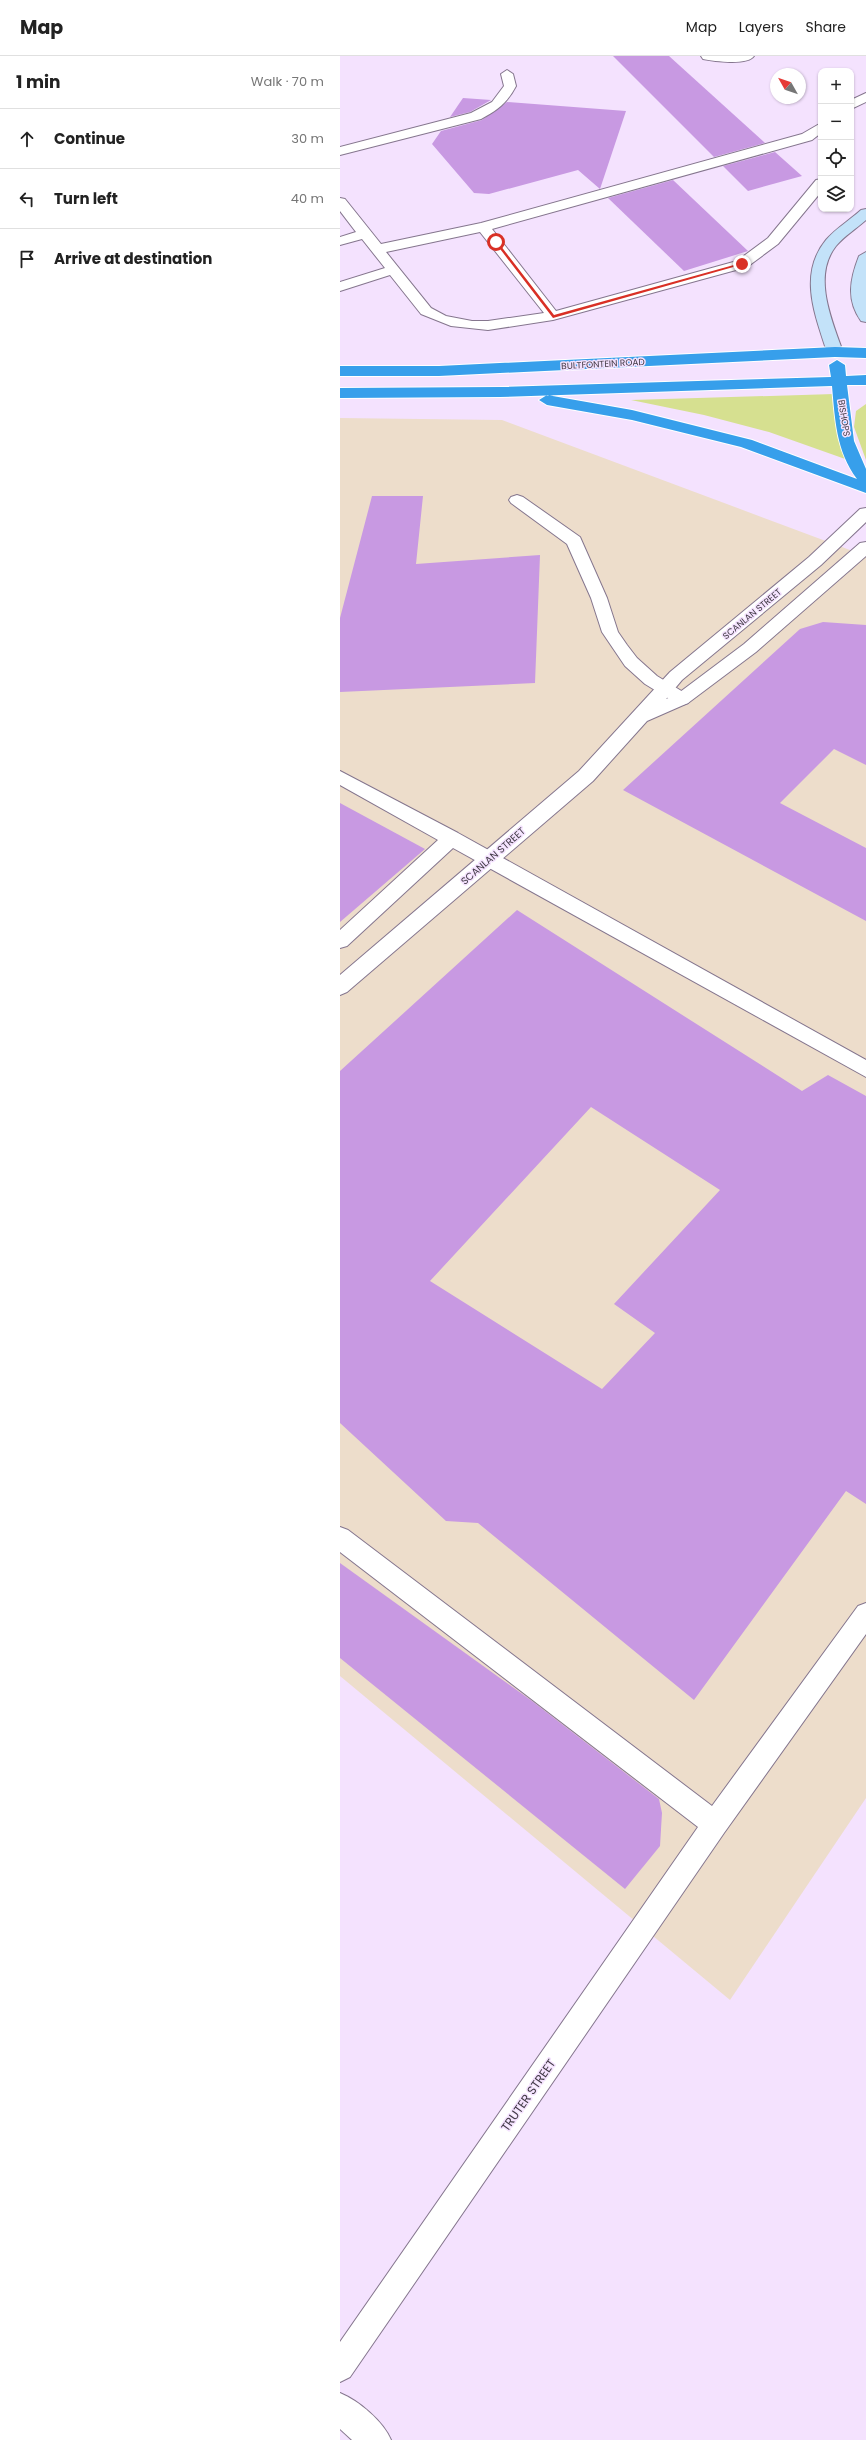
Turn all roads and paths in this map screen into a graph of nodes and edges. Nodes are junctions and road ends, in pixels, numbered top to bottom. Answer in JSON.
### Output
{"nodes":[{"id":1,"x":706,"y":56,"type":"edge"},
{"id":2,"x":748,"y":56,"type":"edge"},
{"id":3,"x":507,"y":74,"type":"dead end"},
{"id":4,"x":866,"y":97,"type":"edge"},
{"id":5,"x":853,"y":104,"type":"edge"},
{"id":6,"x":818,"y":129,"type":"edge"},
{"id":7,"x":340,"y":151,"type":"edge"},
{"id":8,"x":818,"y":187,"type":"edge"},
{"id":9,"x":340,"y":202,"type":"edge"},
{"id":10,"x":866,"y":214,"type":"edge"},
{"id":11,"x":483,"y":227,"type":"junction"},
{"id":12,"x":366,"y":233,"type":"junction"},
{"id":13,"x":340,"y":241,"type":"edge"},
{"id":14,"x":379,"y":249,"type":"junction"},
{"id":15,"x":866,"y":256,"type":"edge"},
{"id":16,"x":395,"y":269,"type":"junction"},
{"id":17,"x":340,"y":287,"type":"edge"},
{"id":18,"x":553,"y":316,"type":"junction"},
{"id":19,"x":866,"y":318,"type":"edge"},
{"id":20,"x":835,"y":352,"type":"junction"},
{"id":21,"x":866,"y":353,"type":"edge"},
{"id":22,"x":340,"y":371,"type":"edge"},
{"id":23,"x":840,"y":380,"type":"junction"},
{"id":24,"x":866,"y":380,"type":"edge"},
{"id":25,"x":500,"y":392,"type":"junction"},
{"id":26,"x":340,"y":393,"type":"edge"},
{"id":27,"x":866,"y":480,"type":"edge"},
{"id":28,"x":866,"y":488,"type":"edge"},
{"id":29,"x":517,"y":500,"type":"dead end"},
{"id":30,"x":866,"y":513,"type":"edge"},
{"id":31,"x":866,"y":547,"type":"edge"},
{"id":32,"x":665,"y":690,"type":"junction"},
{"id":33,"x":682,"y":698,"type":"junction"},
{"id":34,"x":640,"y":718,"type":"junction"},
{"id":35,"x":340,"y":777,"type":"edge"},
{"id":36,"x":452,"y":838,"type":"junction"},
{"id":37,"x":490,"y":859,"type":"junction"},
{"id":38,"x":340,"y":941,"type":"edge"},
{"id":39,"x":340,"y":987,"type":"edge"},
{"id":40,"x":866,"y":1069,"type":"edge"},
{"id":41,"x":340,"y":1538,"type":"edge"},
{"id":42,"x":866,"y":1614,"type":"edge"},
{"id":43,"x":715,"y":1824,"type":"junction"},
{"id":44,"x":340,"y":2367,"type":"edge"}],
"edges":[{"from":1,"to":2,"type":"lane"},
{"from":3,"to":7,"type":"lane"},
{"from":4,"to":5,"type":"lane"},
{"from":6,"to":11,"type":"lane"},
{"from":8,"to":18,"type":"lane"},
{"from":9,"to":12,"type":"lane"},
{"from":10,"to":20,"type":"street"},
{"from":11,"to":14,"type":"lane"},
{"from":11,"to":18,"type":"lane"},
{"from":12,"to":13,"type":"lane"},
{"from":12,"to":14,"type":"lane"},
{"from":14,"to":16,"type":"lane"},
{"from":15,"to":19,"type":"street"},
{"from":16,"to":17,"type":"lane"},
{"from":16,"to":18,"type":"lane"},
{"from":20,"to":21,"type":"highway","name":"BULTFONTEIN ROAD"},
{"from":20,"to":22,"type":"highway","name":"BULTFONTEIN ROAD"},
{"from":20,"to":23,"type":"highway","name":"BISHOPS"},
{"from":23,"to":24,"type":"highway"},
{"from":23,"to":25,"type":"highway"},
{"from":23,"to":27,"type":"highway","name":"BISHOPS"},
{"from":25,"to":26,"type":"highway"},
{"from":25,"to":28,"type":"highway"},
{"from":29,"to":32,"type":"lane"},
{"from":30,"to":32,"type":"street","name":"SCANLAN STREET"},
{"from":31,"to":33,"type":"street","name":"SCANLAN STREET"},
{"from":32,"to":33,"type":"lane"},
{"from":32,"to":34,"type":"street","name":"SCANLAN STREET"},
{"from":33,"to":34,"type":"street","name":"SCANLAN STREET"},
{"from":34,"to":37,"type":"street","name":"SCANLAN STREET"},
{"from":35,"to":36,"type":"lane"},
{"from":36,"to":37,"type":"lane"},
{"from":36,"to":38,"type":"lane"},
{"from":37,"to":39,"type":"street","name":"SCANLAN STREET"},
{"from":37,"to":40,"type":"lane"},
{"from":41,"to":43,"type":"lane"},
{"from":42,"to":43,"type":"lane","name":"TRUTER STREET"},
{"from":43,"to":44,"type":"lane","name":"TRUTER STREET"}]}
